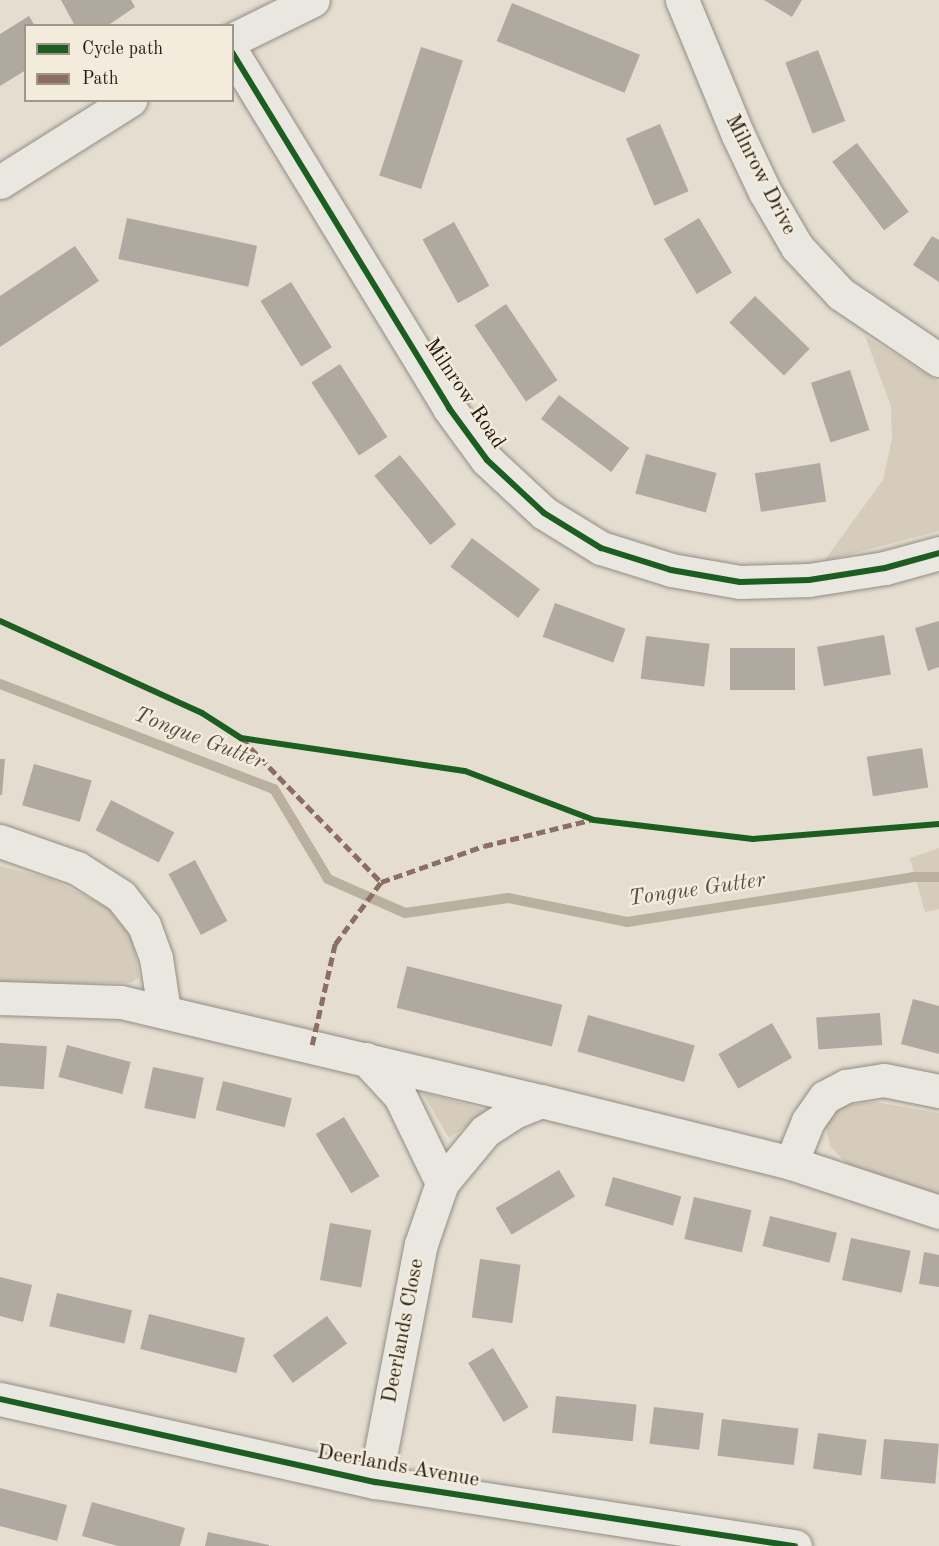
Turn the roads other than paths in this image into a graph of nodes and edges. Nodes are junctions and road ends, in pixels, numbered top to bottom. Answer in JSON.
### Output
{"nodes":[{"id":1,"x":314,"y":0,"type":"edge"},
{"id":2,"x":682,"y":0,"type":"edge"},
{"id":3,"x":234,"y":39,"type":"edge"},
{"id":4,"x":234,"y":55,"type":"edge"},
{"id":5,"x":127,"y":102,"type":"edge"},
{"id":6,"x":0,"y":182,"type":"edge"},
{"id":7,"x":939,"y":360,"type":"edge"},
{"id":8,"x":939,"y":553,"type":"edge"},
{"id":9,"x":0,"y":841,"type":"edge"},
{"id":10,"x":0,"y":998,"type":"edge"},
{"id":11,"x":164,"y":1011,"type":"junction"},
{"id":12,"x":366,"y":1059,"type":"junction"},
{"id":13,"x":939,"y":1091,"type":"edge"},
{"id":14,"x":542,"y":1101,"type":"junction"},
{"id":15,"x":791,"y":1163,"type":"junction"},
{"id":16,"x":442,"y":1183,"type":"junction"},
{"id":17,"x":939,"y":1212,"type":"edge"},
{"id":18,"x":0,"y":1399,"type":"edge"},
{"id":19,"x":375,"y":1482,"type":"junction"},
{"id":20,"x":795,"y":1546,"type":"edge"}],
"edges":[{"from":1,"to":3,"type":"street"},
{"from":2,"to":7,"type":"street","name":"Milnrow Drive"},
{"from":4,"to":8,"type":"street","name":"Milnrow Road"},
{"from":5,"to":6,"type":"street"},
{"from":9,"to":11,"type":"street"},
{"from":10,"to":11,"type":"street"},
{"from":11,"to":12,"type":"street"},
{"from":12,"to":14,"type":"street"},
{"from":12,"to":16,"type":"street"},
{"from":13,"to":15,"type":"street"},
{"from":14,"to":15,"type":"street"},
{"from":14,"to":16,"type":"street","name":"Deerlands Close"},
{"from":15,"to":17,"type":"street"},
{"from":16,"to":19,"type":"street","name":"Deerlands Close"},
{"from":18,"to":19,"type":"street","name":"Deerlands Avenue"},
{"from":19,"to":20,"type":"street","name":"Deerlands Avenue"}]}
